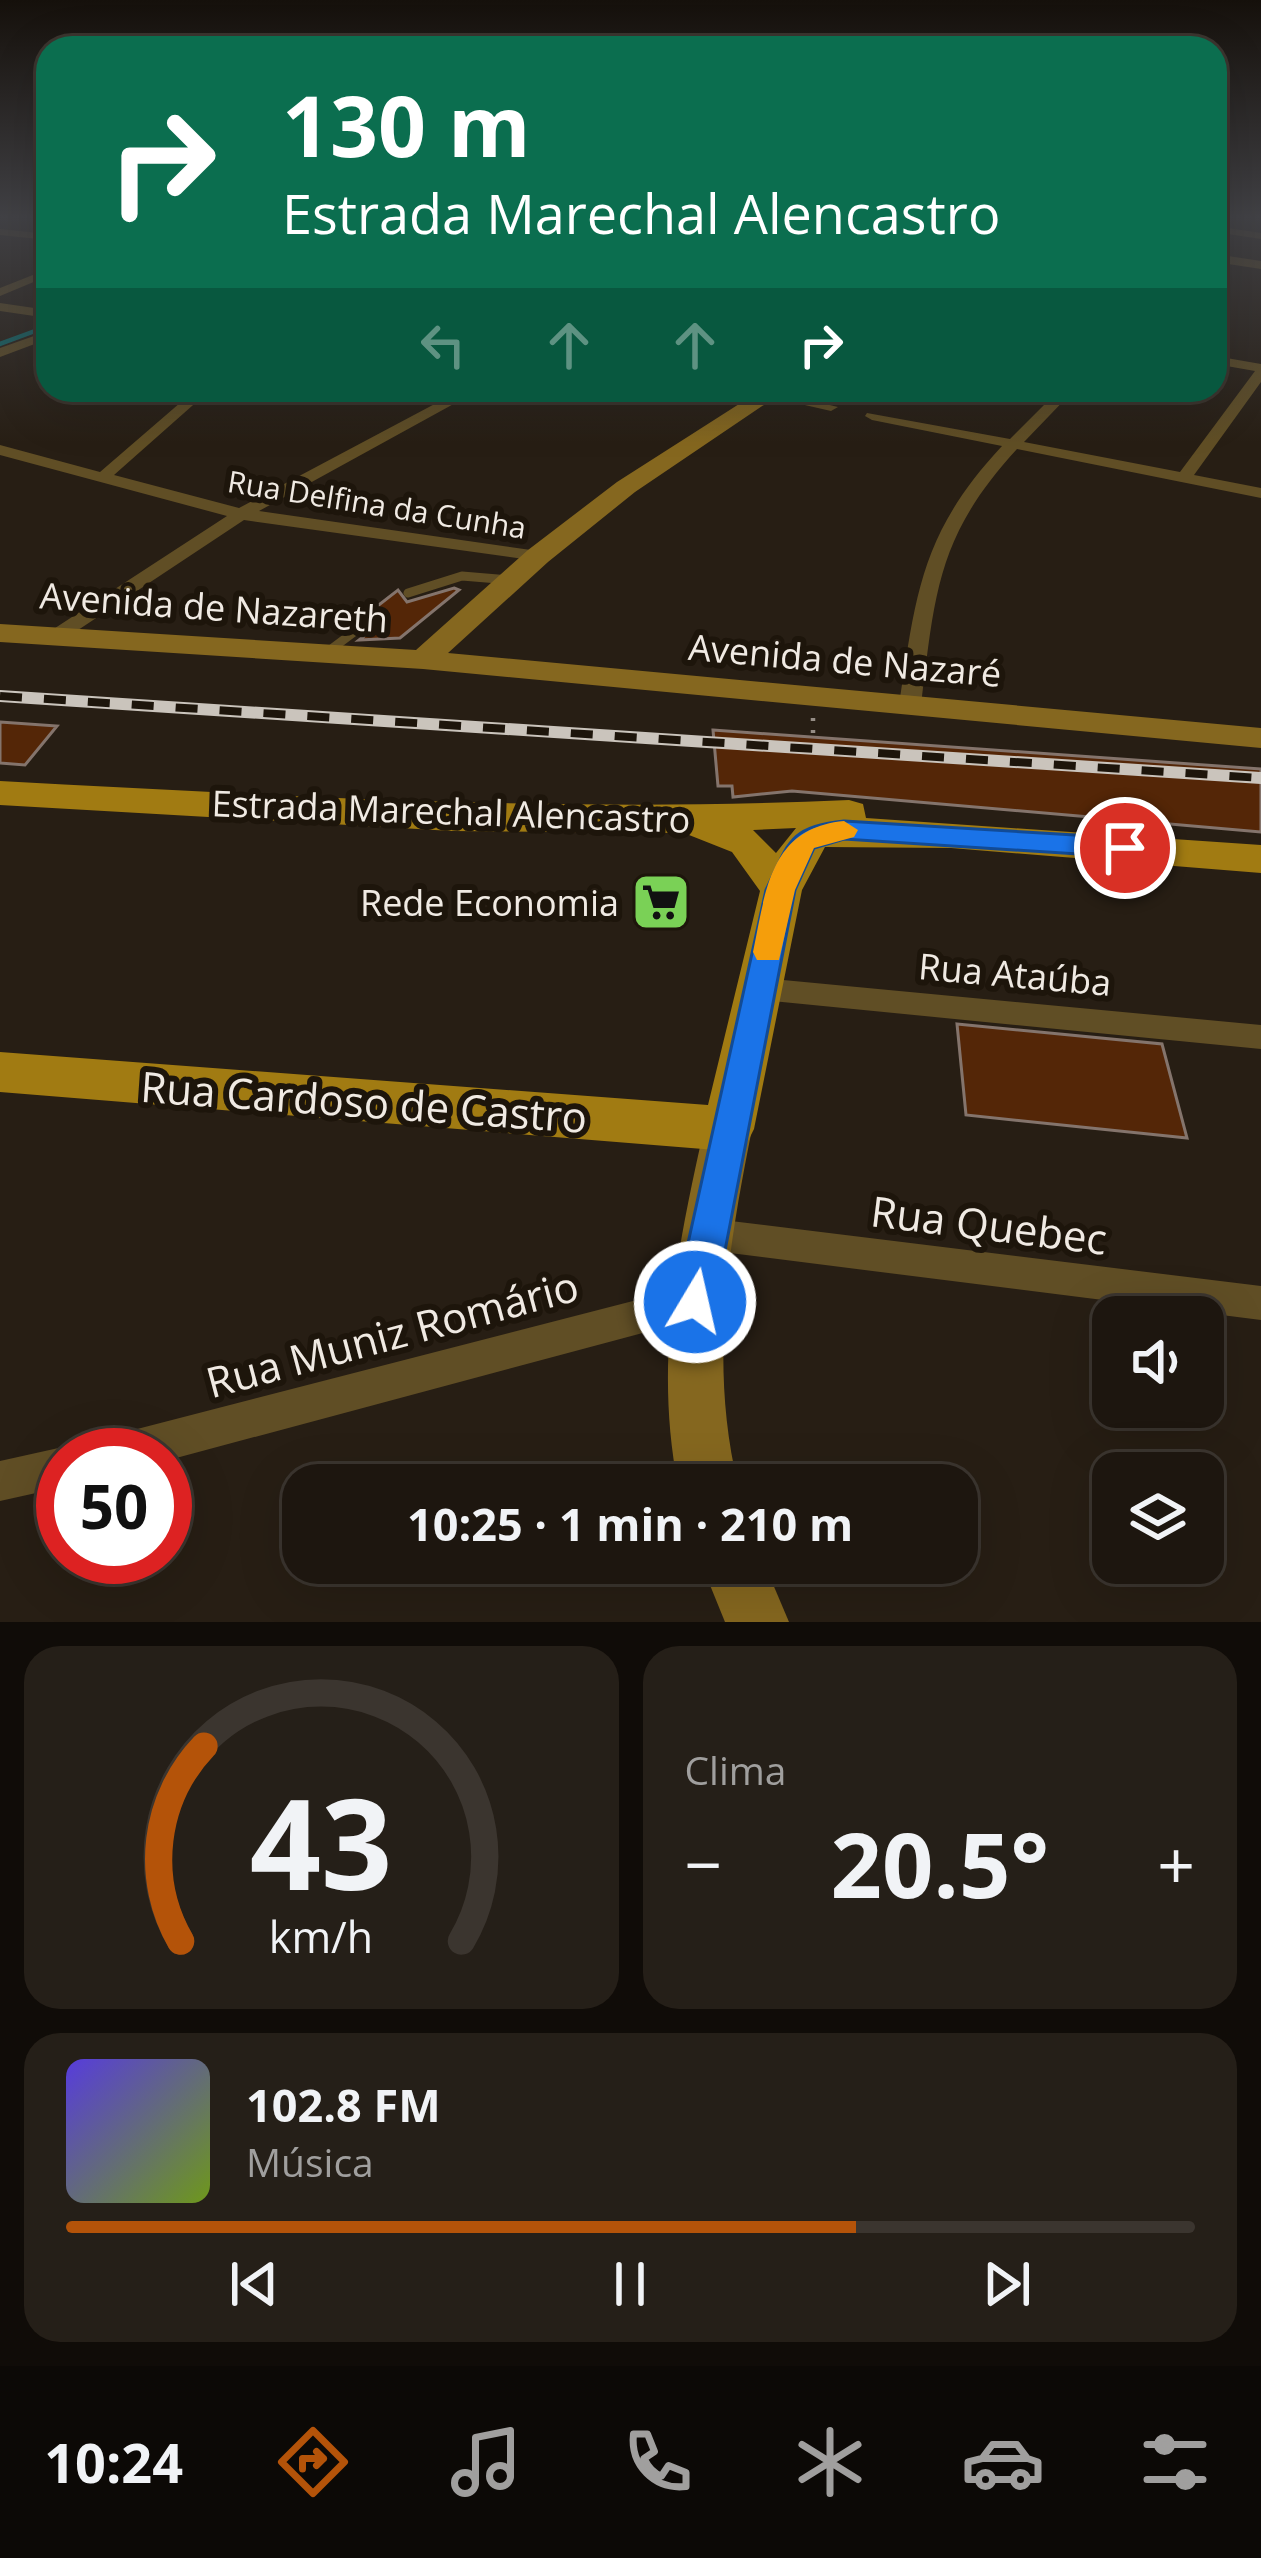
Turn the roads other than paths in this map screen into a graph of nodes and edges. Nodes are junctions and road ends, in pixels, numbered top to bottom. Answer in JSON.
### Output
{"nodes":[{"id":1,"x":0,"y":308,"type":"edge"},
{"id":2,"x":36,"y":312,"type":"edge"},
{"id":3,"x":36,"y":339,"type":"edge"},
{"id":4,"x":0,"y":353,"type":"edge"},
{"id":5,"x":1227,"y":363,"type":"edge"},
{"id":6,"x":1261,"y":370,"type":"edge"},
{"id":7,"x":189,"y":402,"type":"edge"},
{"id":8,"x":449,"y":402,"type":"edge"},
{"id":9,"x":749,"y":402,"type":"edge"},
{"id":10,"x":809,"y":402,"type":"edge"},
{"id":11,"x":1055,"y":402,"type":"edge"},
{"id":12,"x":832,"y":407,"type":"dead end"},
{"id":13,"x":872,"y":416,"type":"dead end"},
{"id":14,"x":1013,"y":444,"type":"junction"},
{"id":15,"x":1,"y":451,"type":"edge"},
{"id":16,"x":104,"y":476,"type":"junction"},
{"id":17,"x":1184,"y":478,"type":"junction"},
{"id":18,"x":1261,"y":493,"type":"edge"},
{"id":19,"x":242,"y":514,"type":"junction"},
{"id":20,"x":538,"y":556,"type":"junction"},
{"id":21,"x":511,"y":580,"type":"junction"},
{"id":22,"x":407,"y":593,"type":"dead end"},
{"id":23,"x":370,"y":620,"type":"dead end"},
{"id":24,"x":0,"y":633,"type":"edge"},
{"id":25,"x":56,"y":636,"type":"junction"},
{"id":26,"x":325,"y":653,"type":"junction"},
{"id":27,"x":423,"y":660,"type":"junction"},
{"id":28,"x":910,"y":705,"type":"junction"},
{"id":29,"x":1261,"y":738,"type":"edge"},
{"id":30,"x":0,"y":793,"type":"edge"},
{"id":31,"x":671,"y":820,"type":"junction"},
{"id":32,"x":1261,"y":846,"type":"edge"},
{"id":33,"x":1261,"y":859,"type":"edge"},
{"id":34,"x":781,"y":890,"type":"junction"},
{"id":35,"x":761,"y":989,"type":"junction"},
{"id":36,"x":1261,"y":1036,"type":"edge"},
{"id":37,"x":0,"y":1072,"type":"edge"},
{"id":38,"x":728,"y":1129,"type":"junction"},
{"id":39,"x":706,"y":1234,"type":"junction"},
{"id":40,"x":695,"y":1302,"type":"junction"},
{"id":41,"x":1261,"y":1303,"type":"edge"},
{"id":42,"x":192,"y":1434,"type":"edge"},
{"id":43,"x":703,"y":1464,"type":"edge"},
{"id":44,"x":36,"y":1472,"type":"edge"},
{"id":45,"x":0,"y":1481,"type":"edge"},
{"id":46,"x":741,"y":1584,"type":"edge"},
{"id":47,"x":757,"y":1622,"type":"edge"}],
"edges":[{"from":1,"to":2,"type":"street"},
{"from":3,"to":4,"type":"street"},
{"from":5,"to":6,"type":"street"},
{"from":6,"to":17,"type":"street"},
{"from":7,"to":16,"type":"street"},
{"from":8,"to":19,"type":"street"},
{"from":9,"to":20,"type":"main road"},
{"from":10,"to":12,"type":"street"},
{"from":11,"to":14,"type":"street"},
{"from":13,"to":14,"type":"street"},
{"from":14,"to":17,"type":"street"},
{"from":14,"to":28,"type":"street"},
{"from":15,"to":16,"type":"street","name":"Rua Delfina da Cunha"},
{"from":16,"to":19,"type":"street","name":"Rua Delfina da Cunha"},
{"from":17,"to":18,"type":"street"},
{"from":19,"to":20,"type":"street","name":"Rua Delfina da Cunha"},
{"from":19,"to":25,"type":"street"},
{"from":20,"to":21,"type":"main road"},
{"from":21,"to":22,"type":"lane"},
{"from":21,"to":27,"type":"main road"},
{"from":23,"to":26,"type":"lane"},
{"from":24,"to":25,"type":"main road","name":"Avenida de Nazareth"},
{"from":25,"to":26,"type":"main road","name":"Avenida de Nazareth"},
{"from":26,"to":27,"type":"main road","name":"Avenida de Nazareth"},
{"from":27,"to":28,"type":"main road","name":"Avenida de Nazaré"},
{"from":28,"to":29,"type":"main road","name":"Avenida de Nazaré"},
{"from":30,"to":31,"type":"main road","name":"Estrada Marechal Alencastro"},
{"from":31,"to":32,"type":"main road","name":"Estrada Marechal Alencastro"},
{"from":31,"to":34,"type":"main road"},
{"from":33,"to":34,"type":"main road"},
{"from":34,"to":35,"type":"main road"},
{"from":35,"to":36,"type":"street","name":"Rua Ataúba"},
{"from":35,"to":38,"type":"main road"},
{"from":37,"to":38,"type":"main road","name":"Rua Cardoso de Castro"},
{"from":38,"to":39,"type":"main road"},
{"from":39,"to":40,"type":"main road"},
{"from":39,"to":41,"type":"street","name":"Rua Quebec"},
{"from":40,"to":42,"type":"street","name":"Rua Muniz Romário"},
{"from":40,"to":43,"type":"main road"},
{"from":44,"to":45,"type":"street"},
{"from":46,"to":47,"type":"main road"}]}
